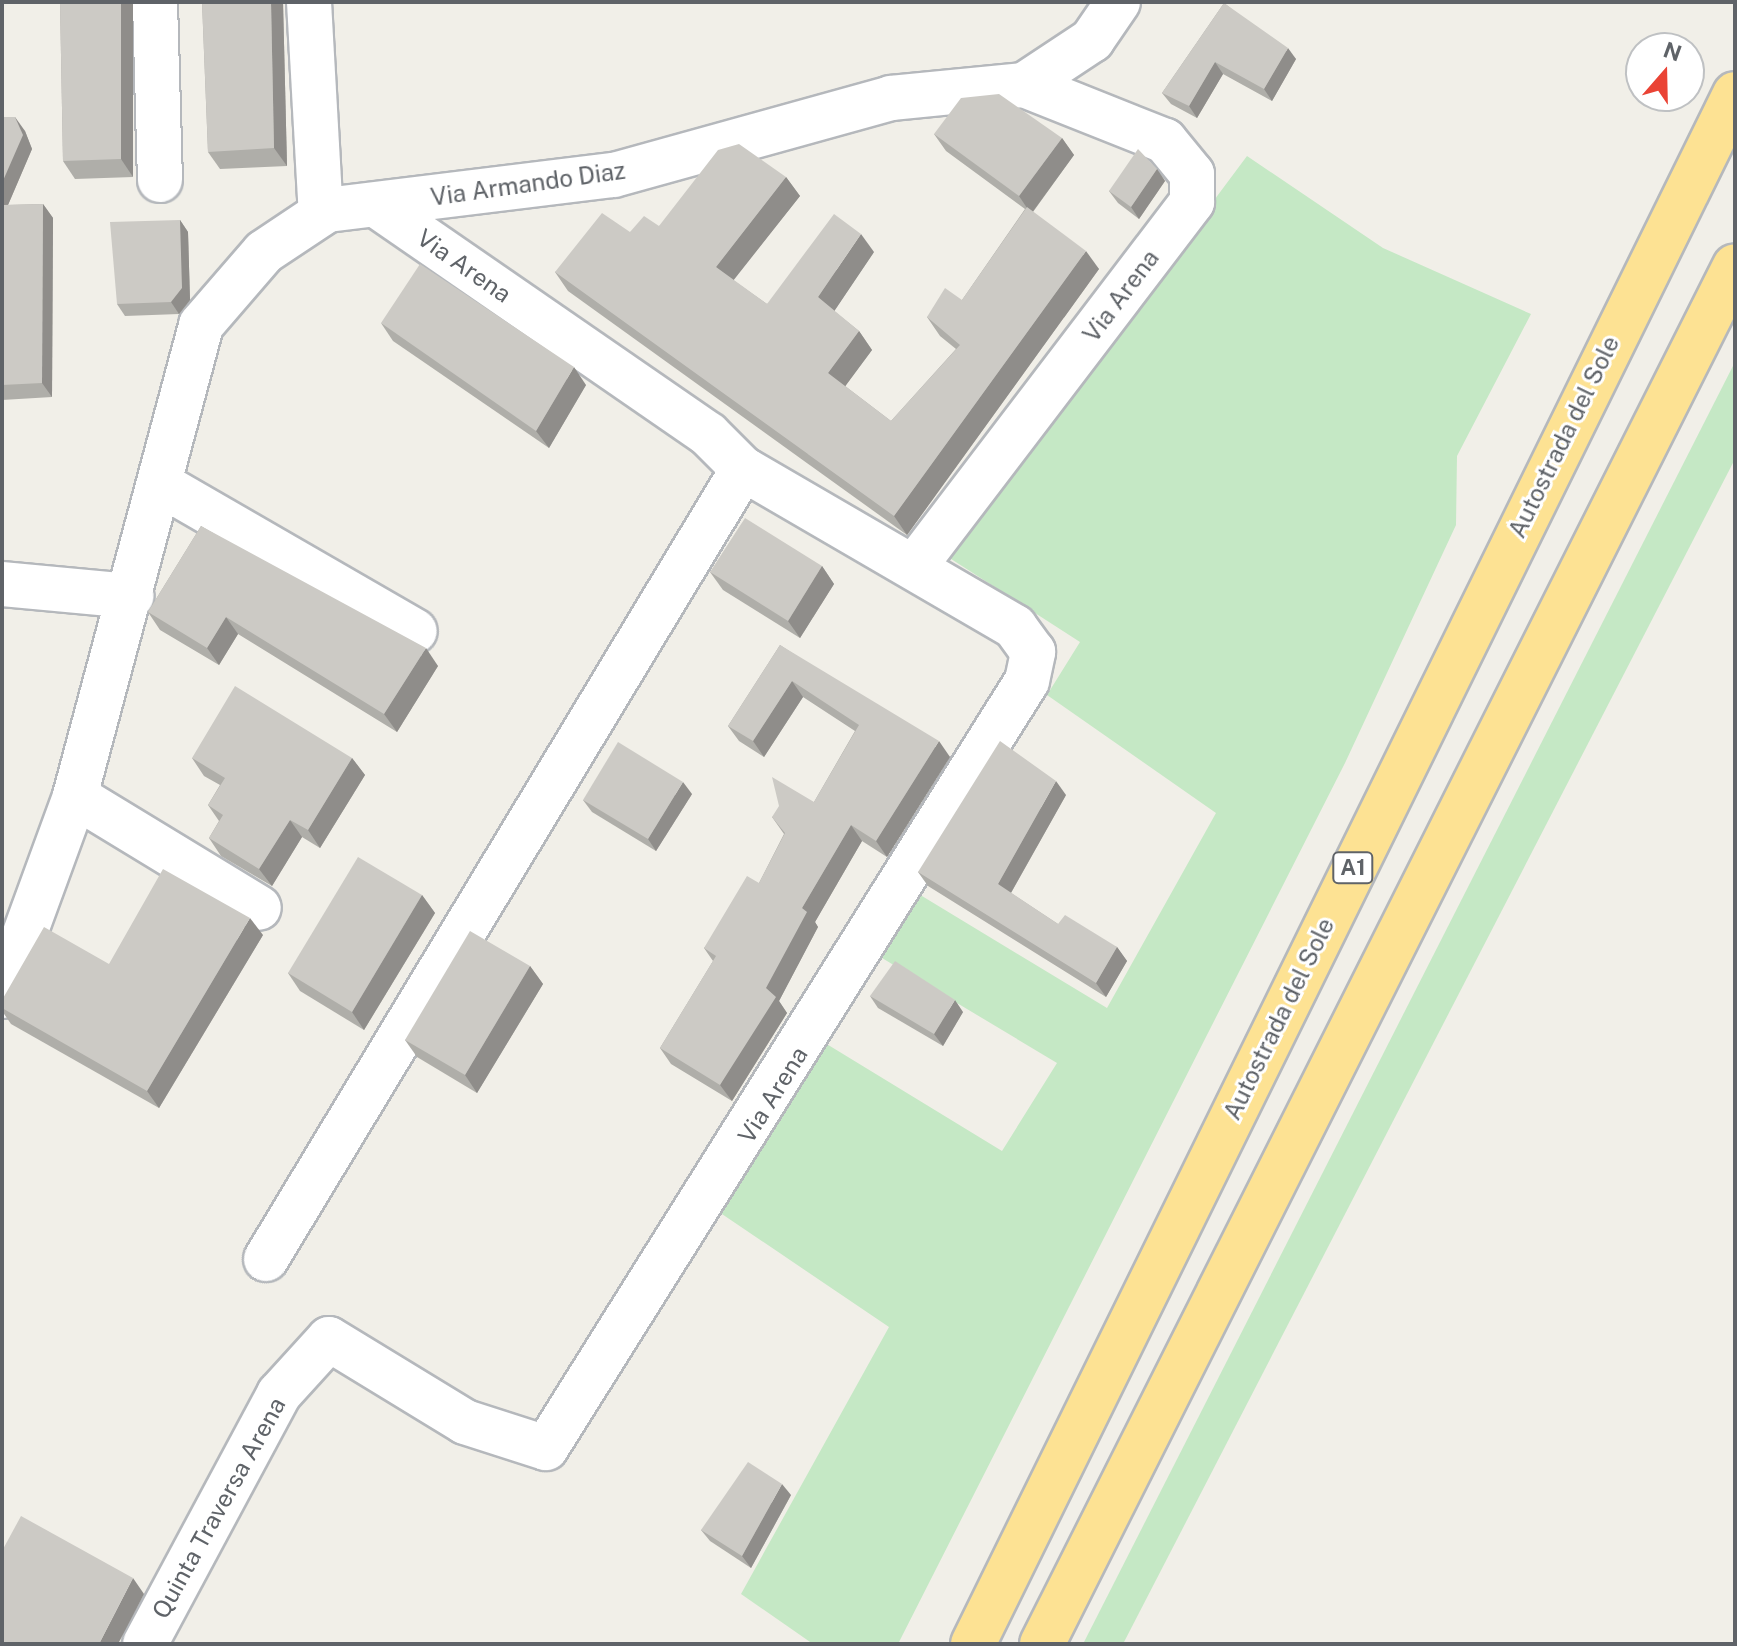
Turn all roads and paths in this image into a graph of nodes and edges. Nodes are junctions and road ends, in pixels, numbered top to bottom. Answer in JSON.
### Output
{"nodes":[{"id":1,"x":155,"y":2,"type":"edge"},
{"id":2,"x":309,"y":2,"type":"edge"},
{"id":3,"x":1118,"y":2,"type":"edge"},
{"id":4,"x":1024,"y":85,"type":"junction"},
{"id":5,"x":1735,"y":94,"type":"edge"},
{"id":6,"x":160,"y":180,"type":"dead end"},
{"id":7,"x":377,"y":206,"type":"junction"},
{"id":8,"x":321,"y":214,"type":"junction"},
{"id":9,"x":1729,"y":280,"type":"edge"},
{"id":10,"x":743,"y":469,"type":"junction"},
{"id":11,"x":160,"y":484,"type":"junction"},
{"id":12,"x":914,"y":567,"type":"junction"},
{"id":13,"x":2,"y":584,"type":"edge"},
{"id":14,"x":131,"y":596,"type":"junction"},
{"id":15,"x":415,"y":631,"type":"dead end"},
{"id":16,"x":75,"y":796,"type":"junction"},
{"id":17,"x":259,"y":908,"type":"dead end"},
{"id":18,"x":16,"y":932,"type":"edge"},
{"id":19,"x":2,"y":996,"type":"edge"},
{"id":20,"x":266,"y":1259,"type":"dead end"},
{"id":21,"x":329,"y":1339,"type":"joint"},
{"id":22,"x":145,"y":1644,"type":"edge"},
{"id":23,"x":973,"y":1644,"type":"edge"},
{"id":24,"x":1042,"y":1644,"type":"edge"}],
"edges":[{"from":1,"to":6,"type":"street"},
{"from":2,"to":8,"type":"street"},
{"from":3,"to":4,"type":"street","name":"Via Armando Diaz"},
{"from":4,"to":7,"type":"street","name":"Via Armando Diaz"},
{"from":4,"to":12,"type":"street","name":"Via Arena"},
{"from":5,"to":23,"type":"highway","name":"Autostrada del Sole","number":"A1"},
{"from":7,"to":8,"type":"street","name":"Via Armando Diaz"},
{"from":7,"to":10,"type":"street","name":"Via Arena"},
{"from":8,"to":11,"type":"street","name":"Via Armando Diaz"},
{"from":9,"to":24,"type":"highway"},
{"from":10,"to":12,"type":"street","name":"Via Arena"},
{"from":10,"to":20,"type":"street"},
{"from":11,"to":14,"type":"street","name":"Via Armando Diaz"},
{"from":11,"to":15,"type":"street"},
{"from":12,"to":21,"type":"street","name":"Via Arena"},
{"from":13,"to":14,"type":"street"},
{"from":14,"to":16,"type":"street","name":"Via Armando Diaz"},
{"from":16,"to":17,"type":"street"},
{"from":16,"to":18,"type":"street","name":"Via Armando Diaz"},
{"from":18,"to":19,"type":"street","name":"Via Armando Diaz"},
{"from":21,"to":22,"type":"street","name":"Quinta Traversa Arena"}]}
